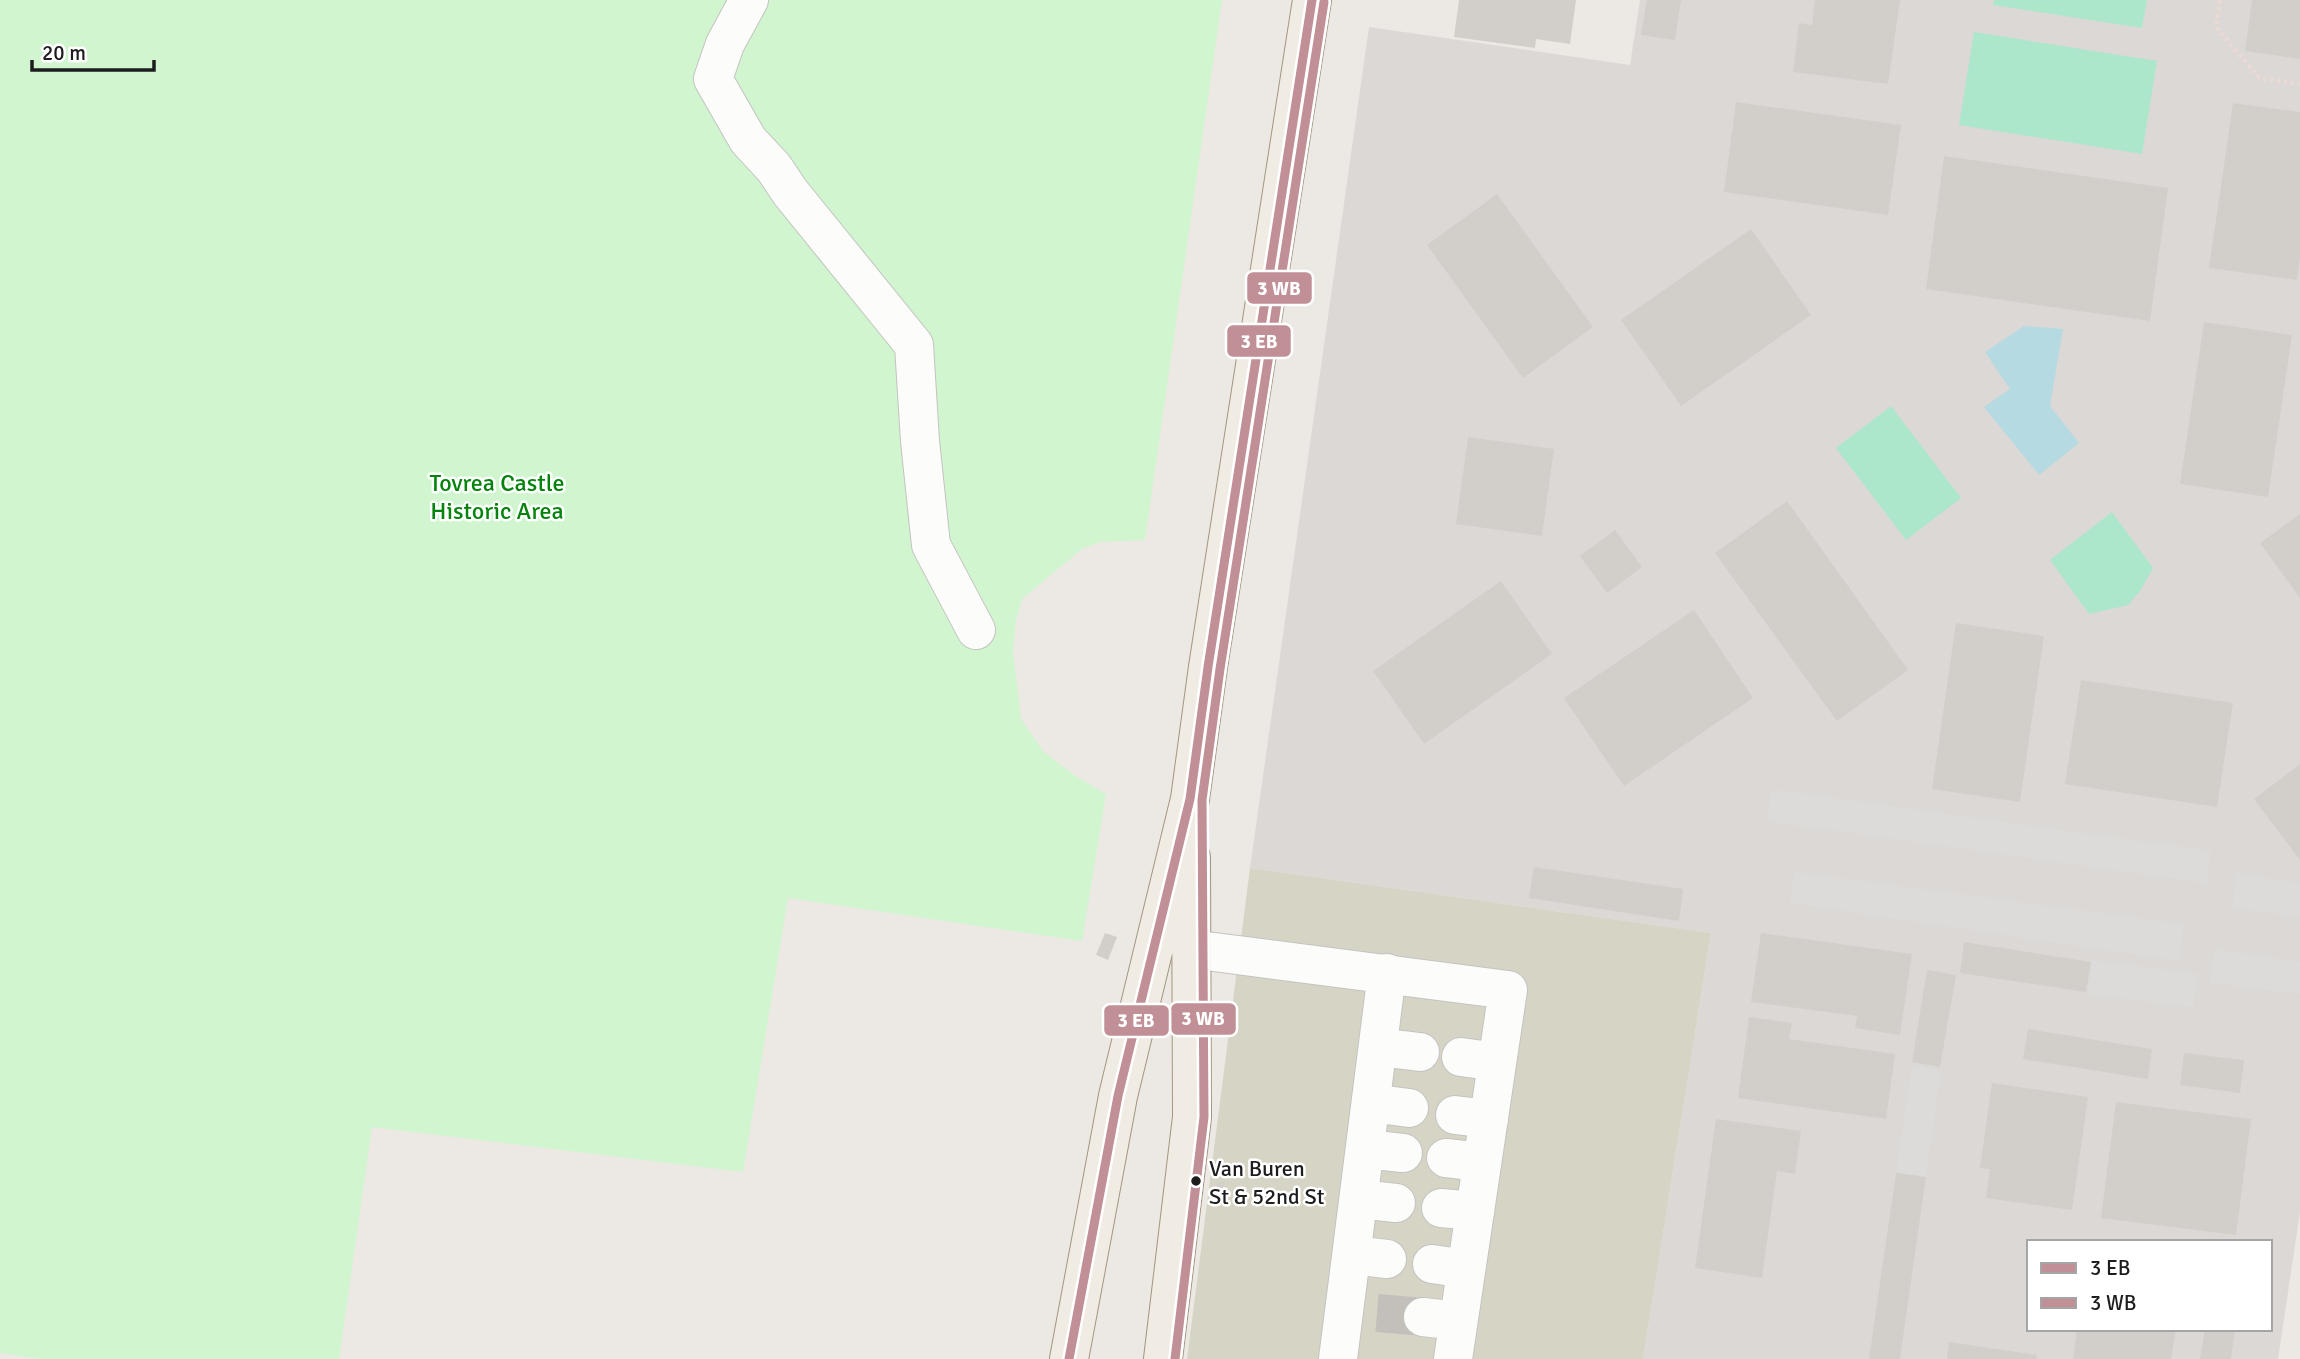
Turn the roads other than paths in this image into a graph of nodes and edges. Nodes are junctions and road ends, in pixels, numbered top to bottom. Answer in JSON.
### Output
{"nodes":[{"id":1,"x":749,"y":0,"type":"edge"},
{"id":2,"x":1312,"y":0,"type":"edge"},
{"id":3,"x":976,"y":630,"type":"dead end"},
{"id":4,"x":1190,"y":799,"type":"junction"},
{"id":5,"x":1191,"y":949,"type":"junction"},
{"id":6,"x":1387,"y":973,"type":"junction"},
{"id":7,"x":1378,"y":1047,"type":"junction"},
{"id":8,"x":1420,"y":1052,"type":"dead end"},
{"id":9,"x":1371,"y":1104,"type":"junction"},
{"id":10,"x":1409,"y":1108,"type":"dead end"},
{"id":11,"x":1365,"y":1149,"type":"junction"},
{"id":12,"x":1403,"y":1153,"type":"dead end"},
{"id":13,"x":1359,"y":1199,"type":"junction"},
{"id":14,"x":1396,"y":1203,"type":"dead end"},
{"id":15,"x":1069,"y":1359,"type":"edge"},
{"id":16,"x":1163,"y":1359,"type":"edge"},
{"id":17,"x":1338,"y":1359,"type":"edge"},
{"id":18,"x":1453,"y":1359,"type":"edge"}],
"edges":[{"from":1,"to":3,"type":"lane"},
{"from":2,"to":4,"type":"main road"},
{"from":4,"to":5,"type":"main road"},
{"from":4,"to":15,"type":"main road"},
{"from":5,"to":6,"type":"lane"},
{"from":5,"to":16,"type":"main road"},
{"from":6,"to":7,"type":"lane"},
{"from":6,"to":18,"type":"lane"},
{"from":7,"to":8,"type":"lane"},
{"from":7,"to":9,"type":"lane"},
{"from":9,"to":10,"type":"lane"},
{"from":9,"to":11,"type":"lane"},
{"from":11,"to":12,"type":"lane"},
{"from":11,"to":13,"type":"lane"},
{"from":13,"to":14,"type":"lane"},
{"from":13,"to":17,"type":"lane"}]}
